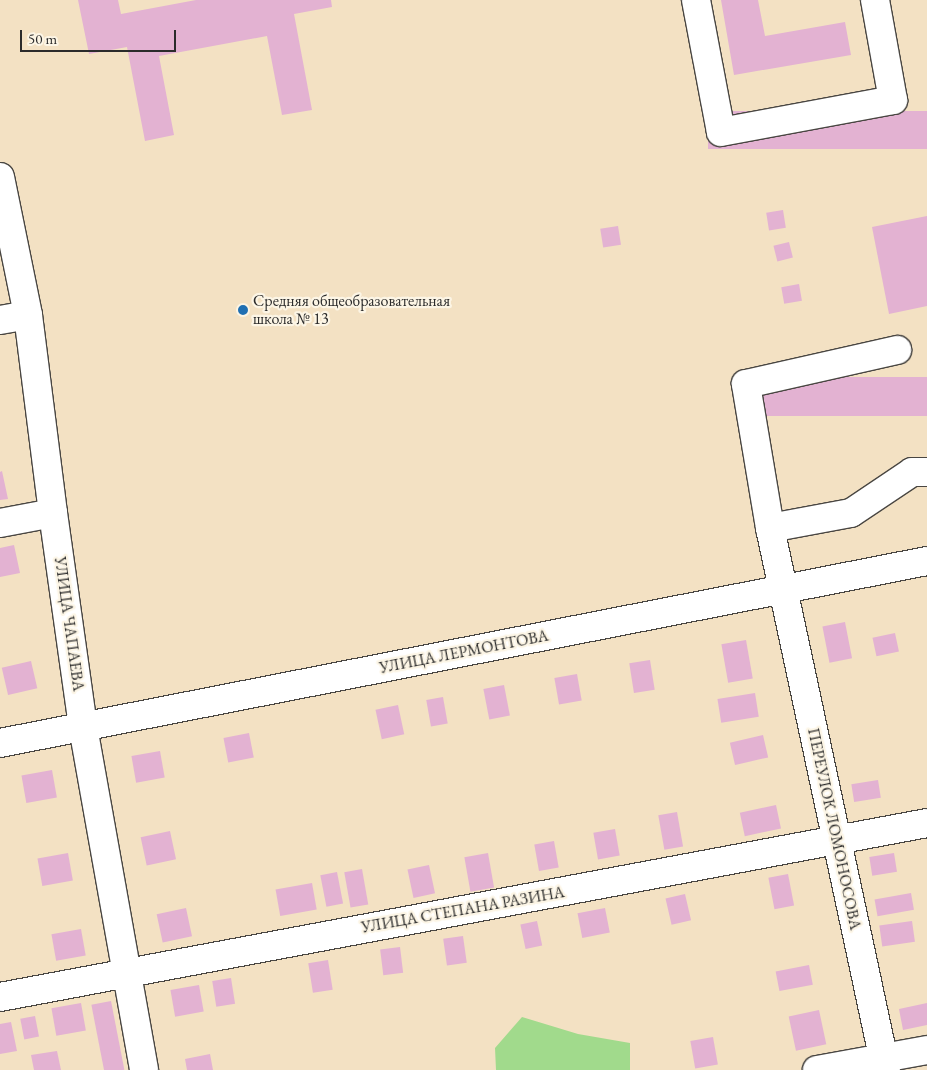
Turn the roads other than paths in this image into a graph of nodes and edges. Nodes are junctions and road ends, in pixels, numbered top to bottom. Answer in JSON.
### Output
{"nodes":[{"id":1,"x":696,"y":0,"type":"edge"},
{"id":2,"x":875,"y":0,"type":"edge"},
{"id":3,"x":0,"y":177,"type":"edge"},
{"id":4,"x":28,"y":315,"type":"junction"},
{"id":5,"x":0,"y":320,"type":"edge"},
{"id":6,"x":897,"y":350,"type":"dead end"},
{"id":7,"x":927,"y":472,"type":"edge"},
{"id":8,"x":53,"y":513,"type":"junction"},
{"id":9,"x":0,"y":523,"type":"edge"},
{"id":10,"x":770,"y":528,"type":"junction"},
{"id":11,"x":927,"y":560,"type":"edge"},
{"id":12,"x":783,"y":588,"type":"junction"},
{"id":13,"x":84,"y":727,"type":"junction"},
{"id":14,"x":0,"y":743,"type":"edge"},
{"id":15,"x":927,"y":823,"type":"edge"},
{"id":16,"x":837,"y":841,"type":"junction"},
{"id":17,"x":126,"y":972,"type":"junction"},
{"id":18,"x":0,"y":997,"type":"edge"},
{"id":19,"x":927,"y":1050,"type":"edge"},
{"id":20,"x":884,"y":1064,"type":"edge"},
{"id":21,"x":144,"y":1070,"type":"edge"},
{"id":22,"x":817,"y":1070,"type":"edge"}],
"edges":[{"from":1,"to":2,"type":"street"},
{"from":3,"to":4,"type":"street","name":"УЛИЦА ЧАПАЕВА"},
{"from":4,"to":5,"type":"street"},
{"from":4,"to":8,"type":"street","name":"УЛИЦА ЧАПАЕВА"},
{"from":6,"to":10,"type":"street","name":"ПЕРЕУЛОК ЛОМОНОСОВА"},
{"from":7,"to":10,"type":"street"},
{"from":8,"to":9,"type":"street"},
{"from":8,"to":13,"type":"street","name":"УЛИЦА ЧАПАЕВА"},
{"from":10,"to":12,"type":"street","name":"ПЕРЕУЛОК ЛОМОНОСОВА"},
{"from":11,"to":12,"type":"street","name":"УЛИЦА ЛЕРМОНТОВА"},
{"from":12,"to":13,"type":"street","name":"УЛИЦА ЛЕРМОНТОВА"},
{"from":12,"to":16,"type":"street","name":"ПЕРЕУЛОК ЛОМОНОСОВА"},
{"from":13,"to":14,"type":"street","name":"УЛИЦА ЛЕРМОНТОВА"},
{"from":13,"to":17,"type":"street","name":"УЛИЦА ЧАПАЕВА"},
{"from":15,"to":16,"type":"street","name":"УЛИЦА СТЕПАНА РАЗИНА"},
{"from":16,"to":17,"type":"street","name":"УЛИЦА СТЕПАНА РАЗИНА"},
{"from":16,"to":20,"type":"street","name":"ПЕРЕУЛОК ЛОМОНОСОВА"},
{"from":17,"to":18,"type":"street","name":"УЛИЦА СТЕПАНА РАЗИНА"},
{"from":17,"to":21,"type":"street","name":"УЛИЦА ЧАПАЕВА"},
{"from":19,"to":20,"type":"street"},
{"from":20,"to":22,"type":"street"}]}
